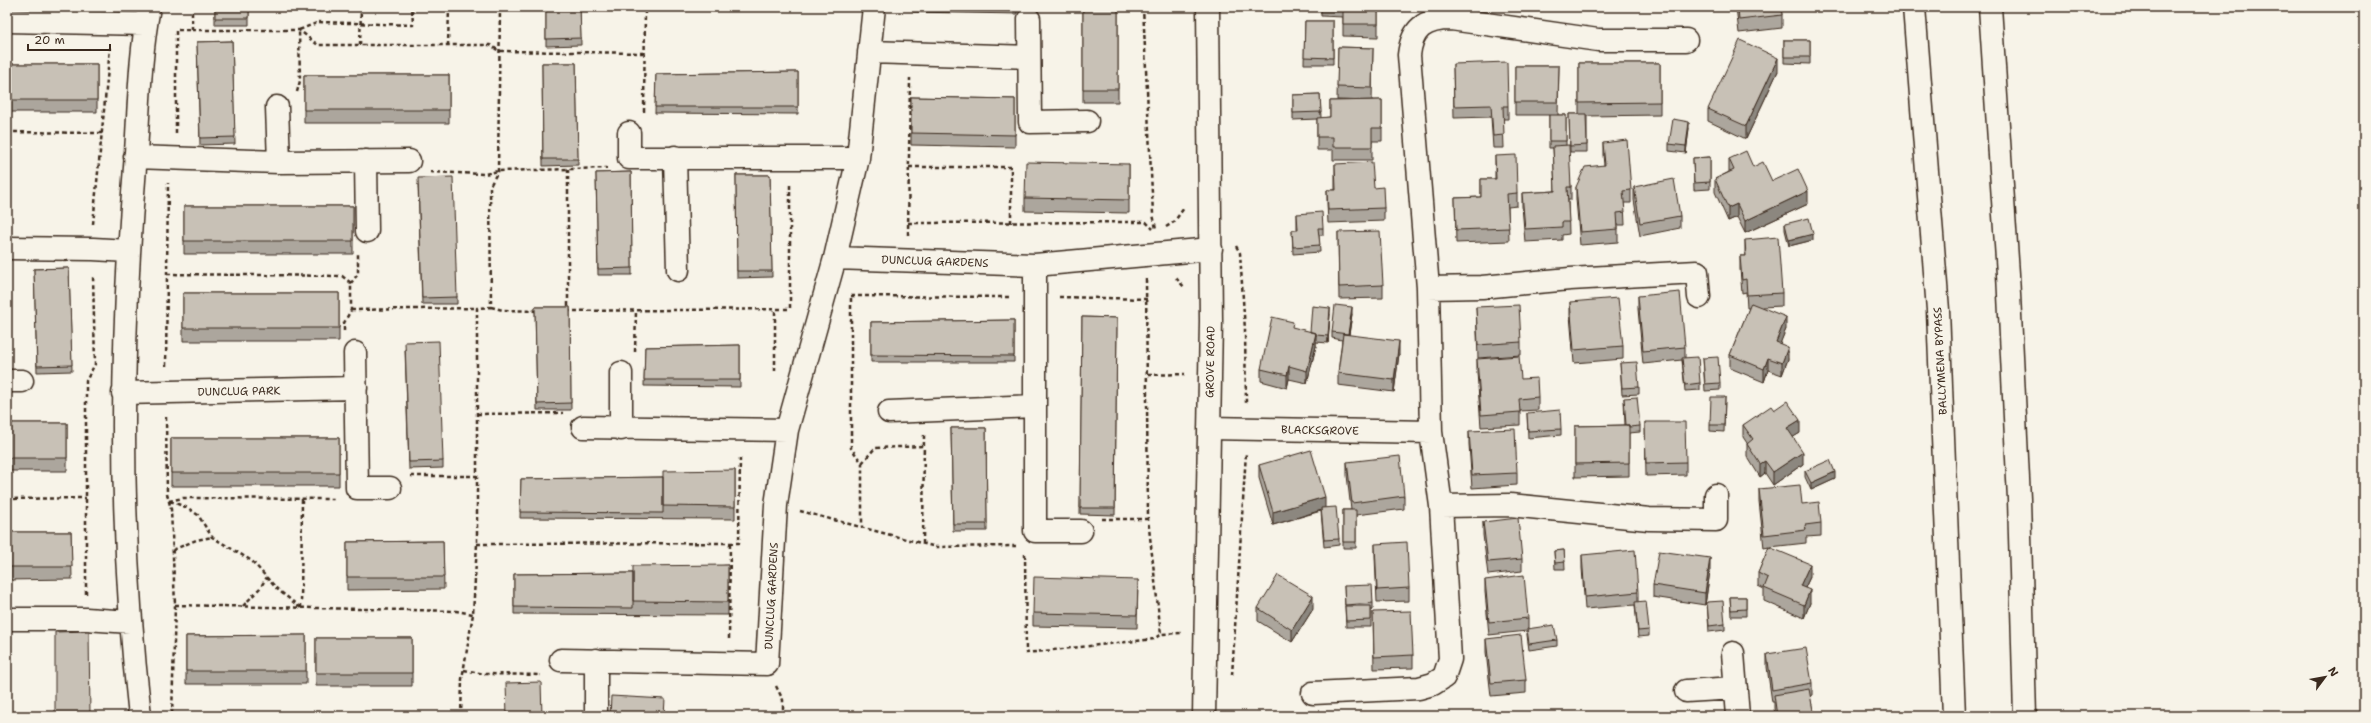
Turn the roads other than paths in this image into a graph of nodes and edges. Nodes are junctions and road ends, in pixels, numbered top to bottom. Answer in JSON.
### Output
{"nodes":[{"id":1,"x":874,"y":7,"type":"edge"},
{"id":2,"x":1208,"y":7,"type":"edge"},
{"id":3,"x":1914,"y":7,"type":"edge"},
{"id":4,"x":1990,"y":7,"type":"edge"},
{"id":5,"x":11,"y":16,"type":"edge"},
{"id":6,"x":147,"y":16,"type":"edge"},
{"id":7,"x":1029,"y":19,"type":"dead end"},
{"id":8,"x":1686,"y":40,"type":"dead end"},
{"id":9,"x":869,"y":52,"type":"junction"},
{"id":10,"x":1029,"y":57,"type":"junction"},
{"id":11,"x":277,"y":107,"type":"road end"},
{"id":12,"x":1087,"y":121,"type":"dead end"},
{"id":13,"x":629,"y":133,"type":"road end"},
{"id":14,"x":135,"y":157,"type":"junction"},
{"id":15,"x":676,"y":157,"type":"junction"},
{"id":16,"x":858,"y":158,"type":"junction"},
{"id":17,"x":366,"y":161,"type":"junction"},
{"id":18,"x":408,"y":161,"type":"road end"},
{"id":19,"x":279,"y":162,"type":"junction"},
{"id":20,"x":367,"y":231,"type":"road end"},
{"id":21,"x":7,"y":248,"type":"edge"},
{"id":22,"x":1211,"y":249,"type":"junction"},
{"id":23,"x":128,"y":252,"type":"junction"},
{"id":24,"x":836,"y":258,"type":"junction"},
{"id":25,"x":1035,"y":265,"type":"junction"},
{"id":26,"x":678,"y":270,"type":"dead end"},
{"id":27,"x":1428,"y":288,"type":"junction"},
{"id":28,"x":1699,"y":297,"type":"dead end"},
{"id":29,"x":355,"y":353,"type":"road end"},
{"id":30,"x":621,"y":373,"type":"road end"},
{"id":31,"x":356,"y":388,"type":"junction"},
{"id":32,"x":123,"y":393,"type":"junction"},
{"id":33,"x":1035,"y":406,"type":"junction"},
{"id":34,"x":889,"y":412,"type":"dead end"},
{"id":35,"x":582,"y":427,"type":"road end"},
{"id":36,"x":1209,"y":428,"type":"junction"},
{"id":37,"x":621,"y":429,"type":"junction"},
{"id":38,"x":787,"y":430,"type":"junction"},
{"id":39,"x":1431,"y":432,"type":"junction"},
{"id":40,"x":390,"y":488,"type":"road end"},
{"id":41,"x":1716,"y":495,"type":"dead end"},
{"id":42,"x":1441,"y":506,"type":"junction"},
{"id":43,"x":1081,"y":531,"type":"road end"},
{"id":44,"x":7,"y":619,"type":"edge"},
{"id":45,"x":130,"y":622,"type":"junction"},
{"id":46,"x":1733,"y":653,"type":"dead end"},
{"id":47,"x":561,"y":660,"type":"road end"},
{"id":48,"x":596,"y":660,"type":"junction"},
{"id":49,"x":1736,"y":688,"type":"junction"},
{"id":50,"x":1686,"y":691,"type":"dead end"},
{"id":51,"x":1313,"y":693,"type":"dead end"},
{"id":52,"x":140,"y":716,"type":"edge"},
{"id":53,"x":596,"y":716,"type":"edge"},
{"id":54,"x":1204,"y":716,"type":"edge"},
{"id":55,"x":1738,"y":716,"type":"edge"},
{"id":56,"x":1954,"y":716,"type":"edge"},
{"id":57,"x":2025,"y":716,"type":"edge"}],
"edges":[{"from":1,"to":9,"type":"main road","name":"DUNCLUG GARDENS"},
{"from":2,"to":22,"type":"main road","name":"GROVE ROAD"},
{"from":3,"to":56,"type":"main road","name":"BALLYMENA BYPASS"},
{"from":4,"to":57,"type":"main road"},
{"from":5,"to":6,"type":"main road"},
{"from":6,"to":14,"type":"main road"},
{"from":7,"to":10,"type":"main road"},
{"from":8,"to":27,"type":"main road"},
{"from":9,"to":10,"type":"main road"},
{"from":9,"to":16,"type":"main road","name":"DUNCLUG GARDENS"},
{"from":10,"to":12,"type":"main road"},
{"from":11,"to":19,"type":"main road"},
{"from":13,"to":15,"type":"main road"},
{"from":14,"to":19,"type":"main road"},
{"from":14,"to":23,"type":"main road"},
{"from":15,"to":16,"type":"main road"},
{"from":15,"to":26,"type":"main road"},
{"from":16,"to":24,"type":"main road","name":"DUNCLUG GARDENS"},
{"from":17,"to":18,"type":"main road"},
{"from":17,"to":19,"type":"main road"},
{"from":17,"to":20,"type":"main road"},
{"from":21,"to":23,"type":"main road"},
{"from":22,"to":25,"type":"main road","name":"DUNCLUG GARDENS"},
{"from":22,"to":36,"type":"main road","name":"GROVE ROAD"},
{"from":23,"to":32,"type":"main road"},
{"from":24,"to":25,"type":"main road","name":"DUNCLUG GARDENS"},
{"from":24,"to":38,"type":"main road","name":"DUNCLUG GARDENS"},
{"from":25,"to":33,"type":"main road"},
{"from":27,"to":28,"type":"main road"},
{"from":27,"to":39,"type":"main road"},
{"from":29,"to":31,"type":"main road"},
{"from":30,"to":37,"type":"main road"},
{"from":31,"to":32,"type":"main road","name":"DUNCLUG PARK"},
{"from":31,"to":40,"type":"main road"},
{"from":32,"to":45,"type":"main road"},
{"from":33,"to":34,"type":"main road"},
{"from":33,"to":43,"type":"main road"},
{"from":35,"to":37,"type":"main road"},
{"from":36,"to":39,"type":"main road","name":"BLACKSGROVE"},
{"from":36,"to":54,"type":"main road","name":"GROVE ROAD"},
{"from":37,"to":38,"type":"main road"},
{"from":38,"to":48,"type":"main road","name":"DUNCLUG GARDENS"},
{"from":39,"to":42,"type":"main road"},
{"from":41,"to":42,"type":"main road"},
{"from":42,"to":51,"type":"main road"},
{"from":44,"to":45,"type":"main road"},
{"from":45,"to":52,"type":"main road"},
{"from":46,"to":49,"type":"main road"},
{"from":47,"to":48,"type":"main road","name":"DUNCLUG GARDENS"},
{"from":48,"to":53,"type":"main road"},
{"from":49,"to":50,"type":"main road"},
{"from":49,"to":55,"type":"main road"}]}
